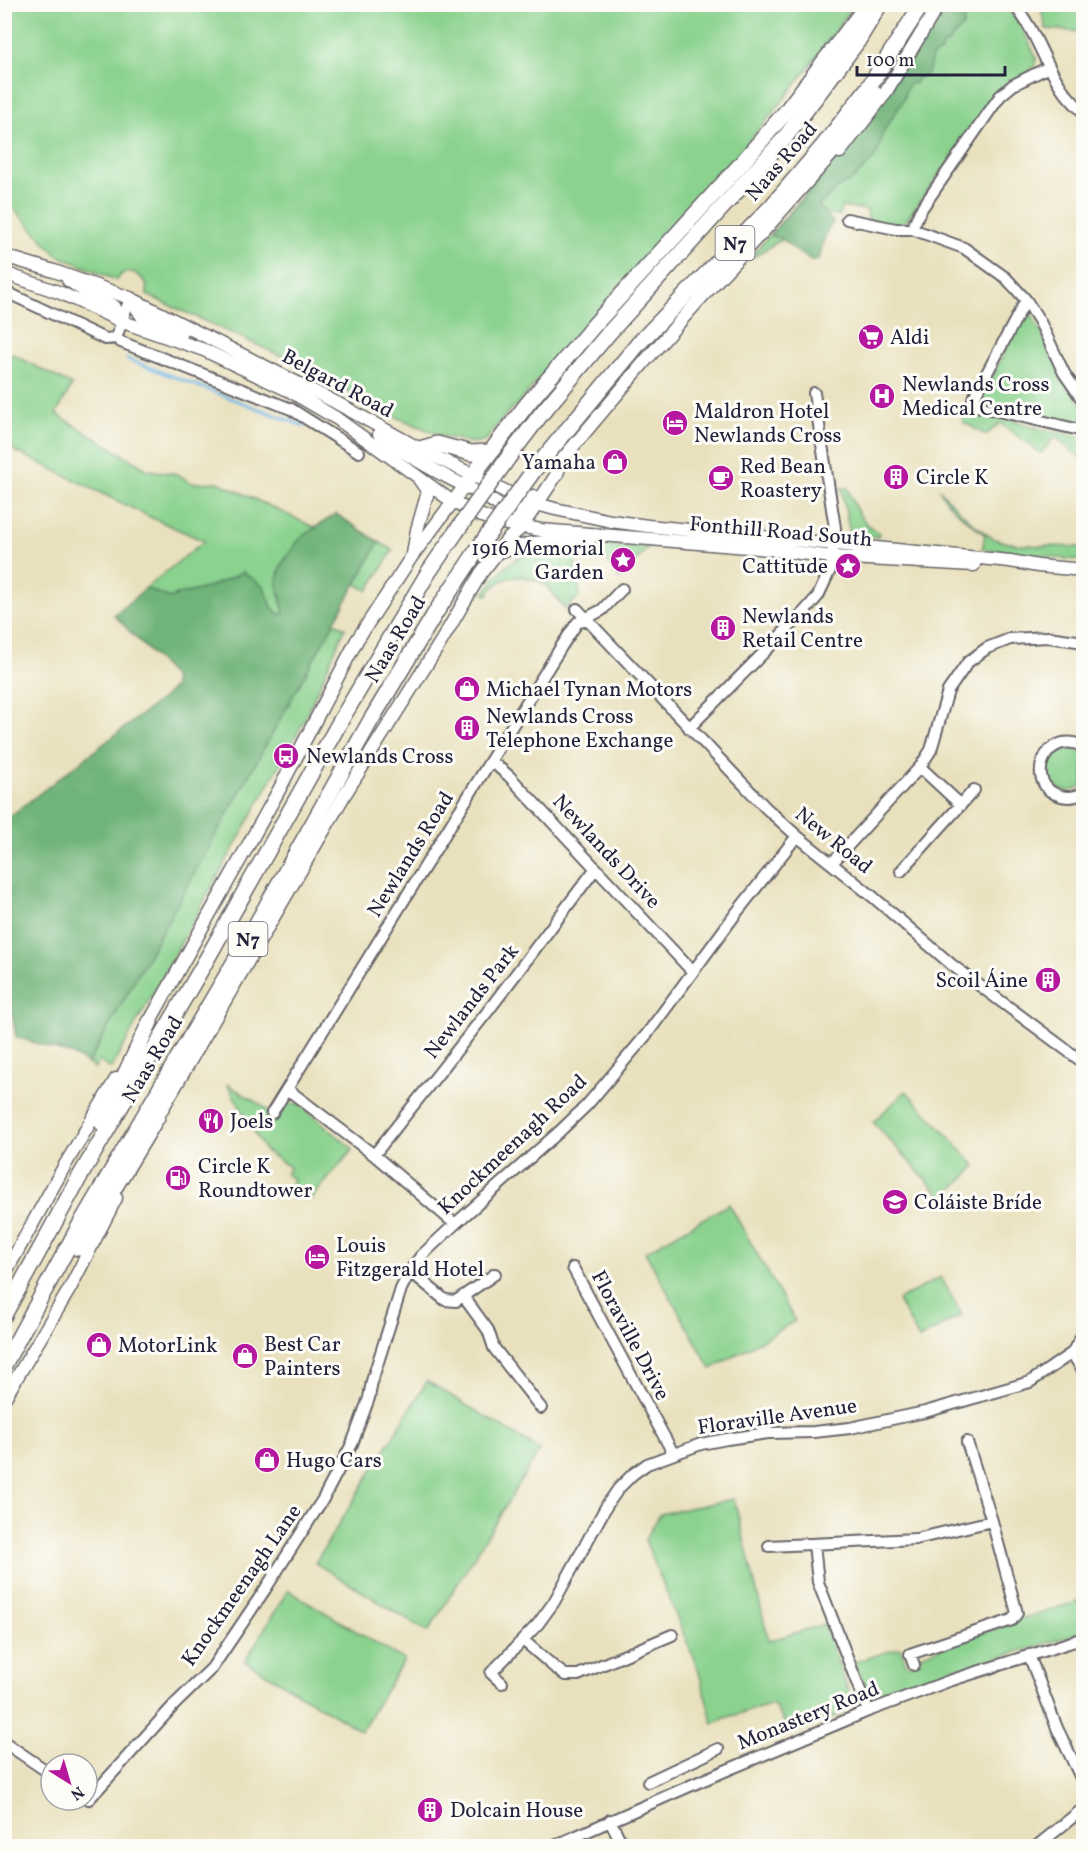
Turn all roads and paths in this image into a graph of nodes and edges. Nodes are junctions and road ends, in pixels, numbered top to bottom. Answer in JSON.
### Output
{"nodes":[{"id":1,"x":868,"y":4,"type":"edge"},
{"id":2,"x":880,"y":4,"type":"edge"},
{"id":3,"x":922,"y":4,"type":"edge"},
{"id":4,"x":930,"y":4,"type":"edge"},
{"id":5,"x":939,"y":4,"type":"edge"},
{"id":6,"x":1012,"y":4,"type":"edge"},
{"id":7,"x":1049,"y":67,"type":"junction"},
{"id":8,"x":1083,"y":113,"type":"edge"},
{"id":9,"x":847,"y":219,"type":"dead end"},
{"id":10,"x":912,"y":229,"type":"junction"},
{"id":11,"x":758,"y":235,"type":"junction"},
{"id":12,"x":4,"y":256,"type":"edge"},
{"id":13,"x":54,"y":271,"type":"junction"},
{"id":14,"x":4,"y":273,"type":"edge"},
{"id":15,"x":4,"y":291,"type":"edge"},
{"id":16,"x":130,"y":298,"type":"junction"},
{"id":17,"x":1026,"y":300,"type":"junction"},
{"id":18,"x":123,"y":322,"type":"junction"},
{"id":19,"x":116,"y":338,"type":"junction"},
{"id":20,"x":204,"y":350,"type":"junction"},
{"id":21,"x":814,"y":393,"type":"dead end"},
{"id":22,"x":1083,"y":402,"type":"edge"},
{"id":23,"x":351,"y":412,"type":"junction"},
{"id":24,"x":1083,"y":431,"type":"edge"},
{"id":25,"x":420,"y":449,"type":"junction"},
{"id":26,"x":359,"y":452,"type":"dead end"},
{"id":27,"x":490,"y":453,"type":"junction"},
{"id":28,"x":561,"y":462,"type":"junction"},
{"id":29,"x":415,"y":473,"type":"junction"},
{"id":30,"x":469,"y":480,"type":"junction"},
{"id":31,"x":551,"y":484,"type":"junction"},
{"id":32,"x":453,"y":502,"type":"junction"},
{"id":33,"x":533,"y":503,"type":"junction"},
{"id":34,"x":567,"y":512,"type":"junction"},
{"id":35,"x":512,"y":524,"type":"junction"},
{"id":36,"x":614,"y":536,"type":"junction"},
{"id":37,"x":834,"y":550,"type":"junction"},
{"id":38,"x":496,"y":553,"type":"junction"},
{"id":39,"x":412,"y":556,"type":"junction"},
{"id":40,"x":1083,"y":570,"type":"edge"},
{"id":41,"x":622,"y":589,"type":"dead end"},
{"id":42,"x":577,"y":609,"type":"dead end"},
{"id":43,"x":585,"y":619,"type":"junction"},
{"id":44,"x":1083,"y":642,"type":"edge"},
{"id":45,"x":689,"y":728,"type":"junction"},
{"id":46,"x":1083,"y":747,"type":"edge"},
{"id":47,"x":491,"y":761,"type":"junction"},
{"id":48,"x":920,"y":767,"type":"junction"},
{"id":49,"x":974,"y":790,"type":"dead end"},
{"id":50,"x":1083,"y":792,"type":"edge"},
{"id":51,"x":961,"y":805,"type":"junction"},
{"id":52,"x":797,"y":836,"type":"junction"},
{"id":53,"x":832,"y":863,"type":"junction"},
{"id":54,"x":596,"y":868,"type":"junction"},
{"id":55,"x":901,"y":871,"type":"dead end"},
{"id":56,"x":692,"y":971,"type":"junction"},
{"id":57,"x":150,"y":1022,"type":"junction"},
{"id":58,"x":1083,"y":1063,"type":"edge"},
{"id":59,"x":287,"y":1089,"type":"junction"},
{"id":60,"x":272,"y":1113,"type":"dead end"},
{"id":61,"x":157,"y":1117,"type":"junction"},
{"id":62,"x":374,"y":1155,"type":"junction"},
{"id":63,"x":79,"y":1178,"type":"junction"},
{"id":64,"x":455,"y":1224,"type":"junction"},
{"id":65,"x":573,"y":1268,"type":"dead end"},
{"id":66,"x":410,"y":1271,"type":"junction"},
{"id":67,"x":495,"y":1274,"type":"dead end"},
{"id":68,"x":4,"y":1275,"type":"edge"},
{"id":69,"x":463,"y":1296,"type":"junction"},
{"id":70,"x":4,"y":1315,"type":"edge"},
{"id":71,"x":1083,"y":1332,"type":"edge"},
{"id":72,"x":21,"y":1334,"type":"junction"},
{"id":73,"x":1071,"y":1353,"type":"junction"},
{"id":74,"x":4,"y":1365,"type":"edge"},
{"id":75,"x":1083,"y":1372,"type":"edge"},
{"id":76,"x":372,"y":1381,"type":"joint"},
{"id":77,"x":4,"y":1398,"type":"edge"},
{"id":78,"x":541,"y":1408,"type":"dead end"},
{"id":79,"x":967,"y":1442,"type":"dead end"},
{"id":80,"x":673,"y":1453,"type":"junction"},
{"id":81,"x":992,"y":1521,"type":"junction"},
{"id":82,"x":814,"y":1544,"type":"junction"},
{"id":83,"x":769,"y":1546,"type":"dead end"},
{"id":84,"x":672,"y":1635,"type":"dead end"},
{"id":85,"x":1083,"y":1638,"type":"edge"},
{"id":86,"x":523,"y":1640,"type":"junction"},
{"id":87,"x":1029,"y":1656,"type":"junction"},
{"id":88,"x":914,"y":1665,"type":"dead end"},
{"id":89,"x":502,"y":1683,"type":"dead end"},
{"id":90,"x":868,"y":1711,"type":"junction"},
{"id":91,"x":4,"y":1742,"type":"edge"},
{"id":92,"x":718,"y":1749,"type":"dead end"},
{"id":93,"x":692,"y":1761,"type":"junction"},
{"id":94,"x":39,"y":1766,"type":"edge"},
{"id":95,"x":701,"y":1781,"type":"junction"},
{"id":96,"x":648,"y":1782,"type":"dead end"},
{"id":97,"x":1083,"y":1784,"type":"edge"},
{"id":98,"x":99,"y":1786,"type":"edge"},
{"id":99,"x":1083,"y":1808,"type":"edge"},
{"id":100,"x":610,"y":1820,"type":"junction"},
{"id":101,"x":554,"y":1846,"type":"edge"},
{"id":102,"x":623,"y":1846,"type":"edge"},
{"id":103,"x":1037,"y":1846,"type":"edge"}],
"edges":[{"from":1,"to":27,"type":"highway"},
{"from":2,"to":63,"type":"highway","name":"Naas Road","number":"N7","bridge":true},
{"from":3,"to":72,"type":"highway","name":"Naas Road","number":"N7","bridge":true},
{"from":4,"to":11,"type":"highway"},
{"from":5,"to":11,"type":"main road"},
{"from":6,"to":7,"type":"street"},
{"from":7,"to":8,"type":"street"},
{"from":7,"to":10,"type":"street"},
{"from":9,"to":10,"type":"street"},
{"from":10,"to":17,"type":"street"},
{"from":11,"to":28,"type":"main road"},
{"from":12,"to":13,"type":"main road","name":"Belgard Road"},
{"from":13,"to":16,"type":"main road","name":"Belgard Road"},
{"from":13,"to":18,"type":"main road","name":"Belgard Road"},
{"from":14,"to":18,"type":"main road","name":"Belgard Road"},
{"from":15,"to":19,"type":"street"},
{"from":16,"to":18,"type":"street"},
{"from":16,"to":20,"type":"main road","name":"Belgard Road"},
{"from":16,"to":23,"type":"main road","name":"Belgard Road"},
{"from":17,"to":22,"type":"street"},
{"from":17,"to":24,"type":"street"},
{"from":18,"to":19,"type":"street"},
{"from":18,"to":20,"type":"main road","name":"Belgard Road"},
{"from":19,"to":26,"type":"street"},
{"from":20,"to":29,"type":"main road","name":"Belgard Road"},
{"from":21,"to":37,"type":"street"},
{"from":23,"to":25,"type":"main road","name":"Belgard Road"},
{"from":23,"to":30,"type":"main road"},
{"from":25,"to":27,"type":"highway"},
{"from":25,"to":30,"type":"main road","name":"Belgard Road"},
{"from":27,"to":30,"type":"highway"},
{"from":28,"to":31,"type":"main road"},
{"from":28,"to":33,"type":"main road"},
{"from":29,"to":32,"type":"main road","name":"Belgard Road"},
{"from":29,"to":39,"type":"main road"},
{"from":30,"to":32,"type":"main road"},
{"from":30,"to":33,"type":"main road","name":"Belgard Road"},
{"from":30,"to":35,"type":"main road"},
{"from":31,"to":33,"type":"main road"},
{"from":31,"to":34,"type":"main road"},
{"from":32,"to":35,"type":"main road","name":"Belgard Road"},
{"from":32,"to":39,"type":"main road"},
{"from":33,"to":34,"type":"main road","name":"Fonthill Road South"},
{"from":33,"to":35,"type":"main road","name":"Naas Road"},
{"from":34,"to":37,"type":"main road","name":"Fonthill Road South"},
{"from":35,"to":36,"type":"main road","name":"Fonthill Road South"},
{"from":35,"to":38,"type":"main road","name":"Naas Road"},
{"from":36,"to":37,"type":"main road","name":"Fonthill Road South"},
{"from":36,"to":38,"type":"main road"},
{"from":37,"to":40,"type":"main road","name":"Fonthill Road South"},
{"from":37,"to":45,"type":"street"},
{"from":38,"to":61,"type":"main road","name":"Naas Road"},
{"from":39,"to":57,"type":"main road"},
{"from":41,"to":43,"type":"street","name":"Newlands Road"},
{"from":42,"to":43,"type":"street","name":"New Road"},
{"from":43,"to":45,"type":"street","name":"New Road"},
{"from":43,"to":47,"type":"street","name":"Newlands Road"},
{"from":44,"to":48,"type":"street"},
{"from":45,"to":52,"type":"street","name":"New Road"},
{"from":46,"to":50,"type":"street"},
{"from":47,"to":54,"type":"street","name":"Newlands Drive"},
{"from":47,"to":59,"type":"street","name":"Newlands Road"},
{"from":48,"to":51,"type":"street"},
{"from":48,"to":53,"type":"street"},
{"from":49,"to":51,"type":"street"},
{"from":51,"to":55,"type":"street"},
{"from":52,"to":53,"type":"street","name":"New Road"},
{"from":52,"to":56,"type":"street","name":"Knockmeenagh Road"},
{"from":53,"to":58,"type":"street","name":"New Road"},
{"from":54,"to":56,"type":"street","name":"Newlands Drive"},
{"from":54,"to":62,"type":"street","name":"Newlands Park"},
{"from":56,"to":64,"type":"street","name":"Knockmeenagh Road"},
{"from":57,"to":63,"type":"highway"},
{"from":57,"to":68,"type":"main road"},
{"from":59,"to":60,"type":"street","name":"Newlands Road"},
{"from":59,"to":62,"type":"street"},
{"from":61,"to":72,"type":"highway","number":"N7"},
{"from":61,"to":77,"type":"main road","name":"Naas Road"},
{"from":62,"to":64,"type":"street"},
{"from":63,"to":70,"type":"highway","name":"Naas Road","number":"N7"},
{"from":64,"to":66,"type":"street","name":"Knockmeenagh Road"},
{"from":65,"to":80,"type":"street","name":"Floraville Drive"},
{"from":66,"to":69,"type":"street"},
{"from":66,"to":76,"type":"street","name":"Knockmeenagh Road"},
{"from":67,"to":69,"type":"street"},
{"from":69,"to":78,"type":"street"},
{"from":71,"to":73,"type":"street","name":"Floraville Avenue"},
{"from":72,"to":74,"type":"highway","name":"Naas Road","number":"N7"},
{"from":73,"to":75,"type":"street"},
{"from":73,"to":80,"type":"street","name":"Floraville Avenue"},
{"from":76,"to":98,"type":"street","name":"Knockmeenagh Lane"},
{"from":79,"to":81,"type":"street"},
{"from":80,"to":86,"type":"street","name":"Floraville Avenue"},
{"from":81,"to":82,"type":"street"},
{"from":81,"to":88,"type":"street"},
{"from":82,"to":83,"type":"street"},
{"from":82,"to":90,"type":"street"},
{"from":84,"to":86,"type":"street"},
{"from":85,"to":87,"type":"street","name":"Monastery Road"},
{"from":86,"to":89,"type":"street","name":"Floraville Avenue"},
{"from":87,"to":90,"type":"street","name":"Monastery Road"},
{"from":87,"to":97,"type":"street"},
{"from":90,"to":95,"type":"street","name":"Monastery Road"},
{"from":91,"to":94,"type":"street"},
{"from":92,"to":93,"type":"street"},
{"from":93,"to":95,"type":"street"},
{"from":93,"to":96,"type":"street"},
{"from":95,"to":100,"type":"street","name":"Monastery Road"},
{"from":99,"to":103,"type":"street"},
{"from":100,"to":101,"type":"street","name":"Monastery Road"},
{"from":100,"to":102,"type":"street"}]}
